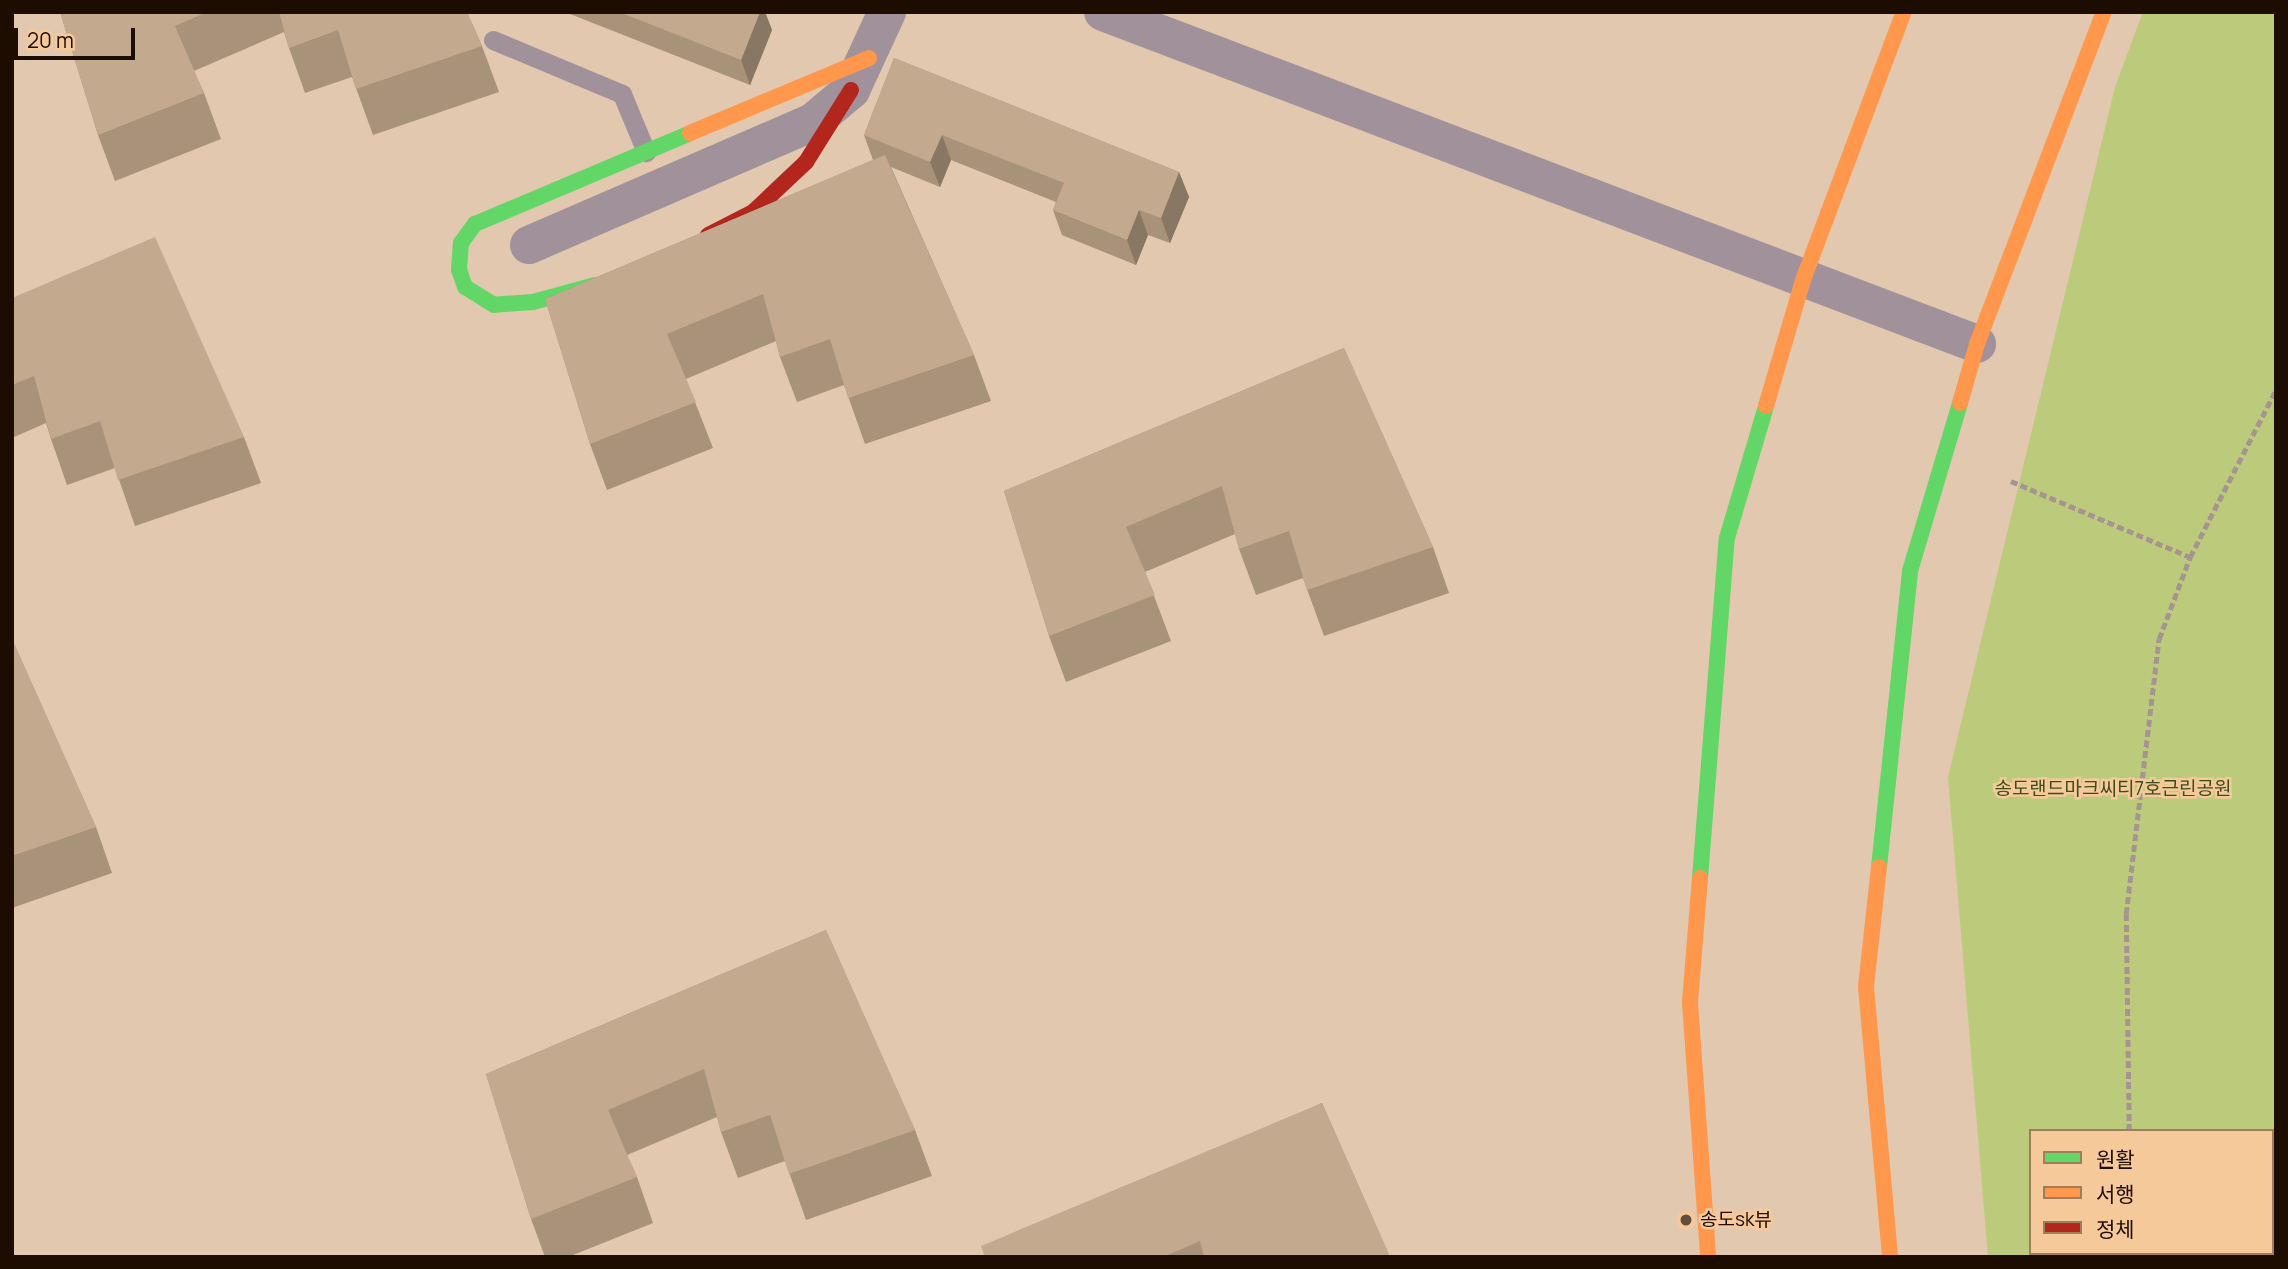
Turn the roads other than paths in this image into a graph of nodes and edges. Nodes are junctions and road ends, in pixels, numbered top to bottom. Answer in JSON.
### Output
{"nodes":[{"id":1,"x":887,"y":12,"type":"edge"},
{"id":2,"x":1103,"y":12,"type":"edge"},
{"id":3,"x":1904,"y":12,"type":"edge"},
{"id":4,"x":2104,"y":12,"type":"edge"},
{"id":5,"x":492,"y":40,"type":"dead end"},
{"id":6,"x":860,"y":74,"type":"junction"},
{"id":7,"x":646,"y":152,"type":"junction"},
{"id":8,"x":529,"y":245,"type":"dead end"},
{"id":9,"x":687,"y":246,"type":"edge"},
{"id":10,"x":1802,"y":280,"type":"junction"},
{"id":11,"x":607,"y":281,"type":"edge"},
{"id":12,"x":1978,"y":344,"type":"junction"},
{"id":13,"x":1708,"y":1257,"type":"edge"},
{"id":14,"x":1890,"y":1257,"type":"edge"}],
"edges":[{"from":1,"to":6,"type":"street"},
{"from":2,"to":10,"type":"street"},
{"from":3,"to":10,"type":"main road"},
{"from":4,"to":12,"type":"main road"},
{"from":5,"to":7,"type":"lane"},
{"from":6,"to":7,"type":"main road"},
{"from":6,"to":8,"type":"street"},
{"from":6,"to":9,"type":"main road"},
{"from":7,"to":11,"type":"main road"},
{"from":10,"to":12,"type":"street"},
{"from":10,"to":13,"type":"main road"},
{"from":12,"to":14,"type":"main road"}]}
